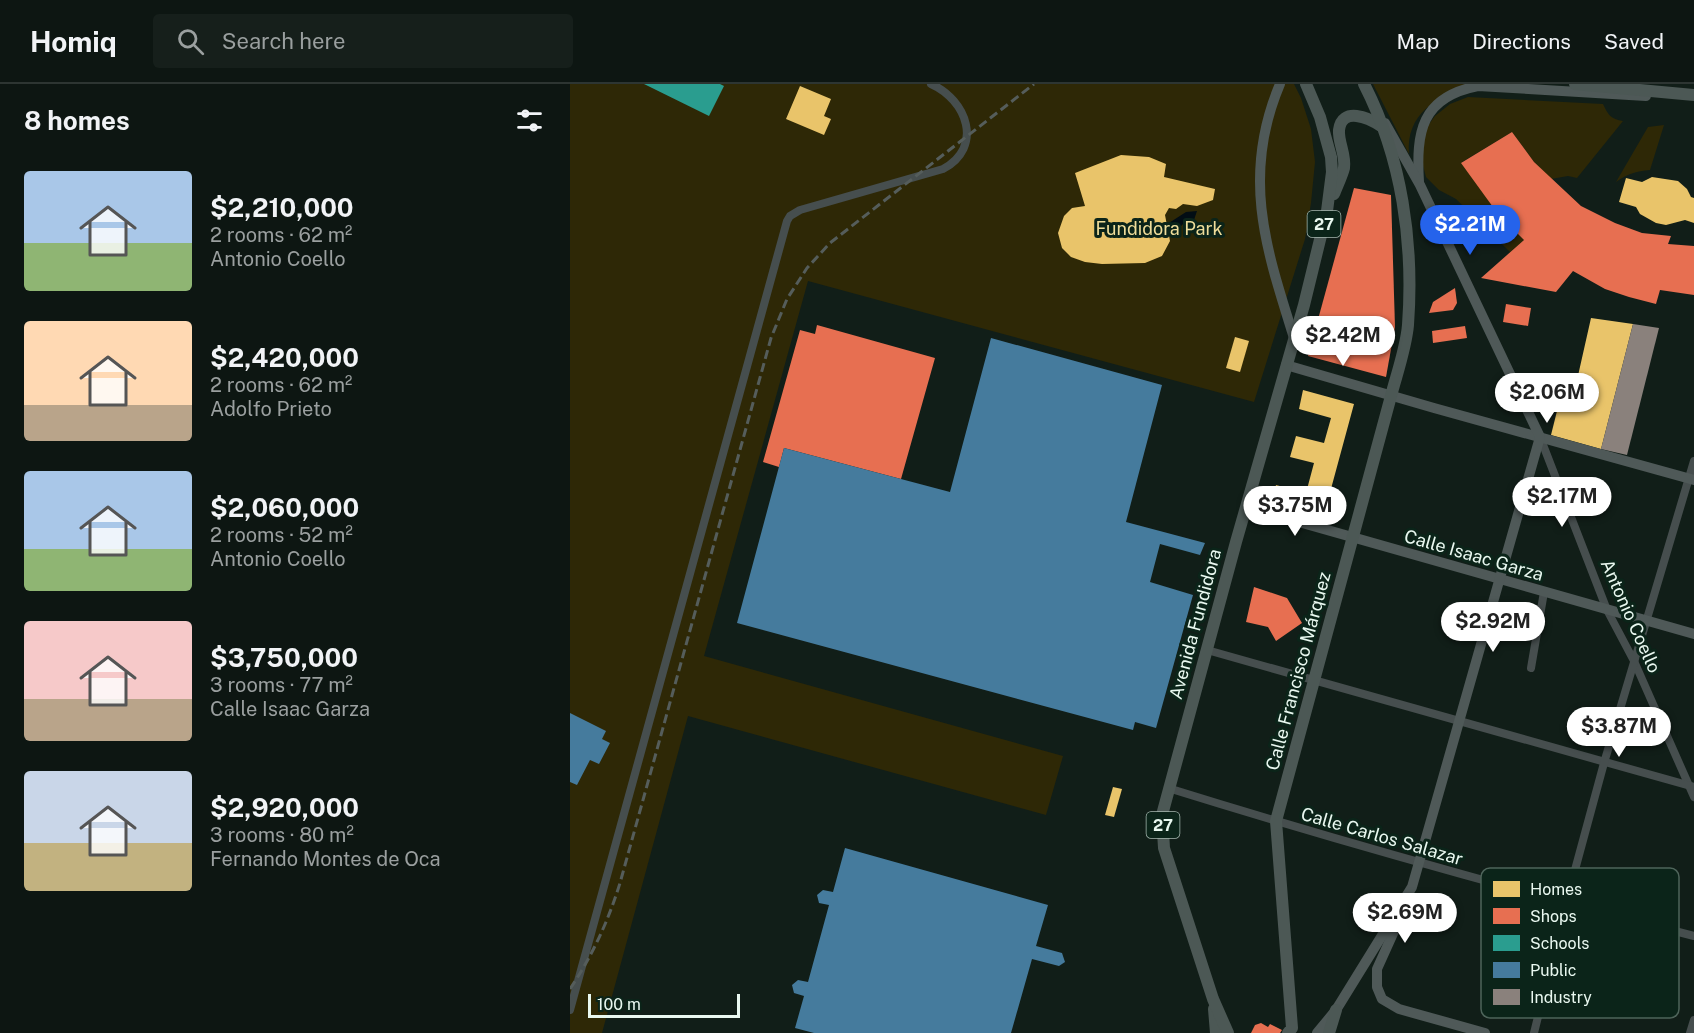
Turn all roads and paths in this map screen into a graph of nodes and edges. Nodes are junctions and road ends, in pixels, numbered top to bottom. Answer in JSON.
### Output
{"nodes":[{"id":1,"x":931,"y":84,"type":"edge"},
{"id":2,"x":1280,"y":84,"type":"edge"},
{"id":3,"x":1306,"y":84,"type":"edge"},
{"id":4,"x":1575,"y":84,"type":"edge"},
{"id":5,"x":1366,"y":88,"type":"edge"},
{"id":6,"x":1694,"y":96,"type":"edge"},
{"id":7,"x":1381,"y":126,"type":"junction"},
{"id":8,"x":1419,"y":185,"type":"junction"},
{"id":9,"x":1327,"y":211,"type":"junction"},
{"id":10,"x":1294,"y":338,"type":"junction"},
{"id":11,"x":1286,"y":365,"type":"junction"},
{"id":12,"x":1391,"y":396,"type":"junction"},
{"id":13,"x":1540,"y":437,"type":"junction"},
{"id":14,"x":1694,"y":461,"type":"edge"},
{"id":15,"x":1692,"y":479,"type":"edge"},
{"id":16,"x":1246,"y":507,"type":"junction"},
{"id":17,"x":1352,"y":538,"type":"junction"},
{"id":18,"x":1500,"y":580,"type":"junction"},
{"id":19,"x":1544,"y":592,"type":"junction"},
{"id":20,"x":1607,"y":610,"type":"junction"},
{"id":21,"x":1645,"y":621,"type":"junction"},
{"id":22,"x":1694,"y":634,"type":"edge"},
{"id":23,"x":1207,"y":650,"type":"junction"},
{"id":24,"x":1634,"y":662,"type":"junction"},
{"id":25,"x":1531,"y":668,"type":"dead end"},
{"id":26,"x":1314,"y":680,"type":"junction"},
{"id":27,"x":1459,"y":722,"type":"junction"},
{"id":28,"x":1604,"y":763,"type":"junction"},
{"id":29,"x":1691,"y":786,"type":"edge"},
{"id":30,"x":1168,"y":788,"type":"junction"},
{"id":31,"x":1694,"y":797,"type":"edge"},
{"id":32,"x":1276,"y":821,"type":"junction"},
{"id":33,"x":1419,"y":862,"type":"junction"},
{"id":34,"x":1576,"y":868,"type":"edge"},
{"id":35,"x":1481,"y":879,"type":"edge"},
{"id":36,"x":1412,"y":887,"type":"junction"},
{"id":37,"x":1679,"y":932,"type":"edge"},
{"id":38,"x":1694,"y":936,"type":"edge"},
{"id":39,"x":570,"y":1010,"type":"edge"},
{"id":40,"x":1336,"y":1010,"type":"junction"},
{"id":41,"x":1538,"y":1018,"type":"edge"},
{"id":42,"x":1694,"y":1020,"type":"edge"},
{"id":43,"x":1291,"y":1031,"type":"edge"},
{"id":44,"x":1224,"y":1033,"type":"edge"},
{"id":45,"x":1317,"y":1033,"type":"edge"},
{"id":46,"x":1329,"y":1033,"type":"edge"},
{"id":47,"x":1485,"y":1033,"type":"edge"},
{"id":48,"x":1534,"y":1033,"type":"edge"},
{"id":49,"x":1690,"y":1033,"type":"edge"}],
"edges":[{"from":1,"to":39,"type":"street"},
{"from":2,"to":10,"type":"street"},
{"from":3,"to":9,"type":"main road","name":"Avenida Fundidora","number":"27"},
{"from":4,"to":6,"type":"main road"},
{"from":5,"to":7,"type":"main road","name":"Calle Francisco Márquez"},
{"from":5,"to":8,"type":"street","name":"Antonio Coello"},
{"from":6,"to":8,"type":"street"},
{"from":7,"to":9,"type":"main road"},
{"from":7,"to":12,"type":"main road","name":"Calle Francisco Márquez"},
{"from":8,"to":13,"type":"street","name":"Antonio Coello"},
{"from":9,"to":10,"type":"main road","name":"Avenida Fundidora","number":"27"},
{"from":10,"to":11,"type":"main road","name":"Avenida Fundidora","number":"27"},
{"from":11,"to":12,"type":"street"},
{"from":11,"to":16,"type":"main road","name":"Avenida Fundidora","number":"27"},
{"from":12,"to":13,"type":"street"},
{"from":12,"to":17,"type":"main road","name":"Calle Francisco Márquez"},
{"from":13,"to":15,"type":"street"},
{"from":13,"to":18,"type":"street"},
{"from":13,"to":20,"type":"street","name":"Antonio Coello"},
{"from":14,"to":15,"type":"street"},
{"from":15,"to":21,"type":"street"},
{"from":16,"to":17,"type":"street","name":"Calle Isaac Garza"},
{"from":16,"to":23,"type":"main road","name":"Avenida Fundidora","number":"27"},
{"from":17,"to":18,"type":"street","name":"Calle Isaac Garza"},
{"from":17,"to":26,"type":"main road","name":"Calle Francisco Márquez"},
{"from":18,"to":19,"type":"street","name":"Calle Isaac Garza"},
{"from":18,"to":27,"type":"street"},
{"from":19,"to":20,"type":"street","name":"Calle Isaac Garza"},
{"from":19,"to":25,"type":"street"},
{"from":20,"to":21,"type":"street","name":"Calle Isaac Garza"},
{"from":20,"to":24,"type":"street","name":"Antonio Coello"},
{"from":21,"to":22,"type":"street","name":"Calle Isaac Garza"},
{"from":21,"to":24,"type":"street"},
{"from":23,"to":26,"type":"street"},
{"from":23,"to":30,"type":"main road","name":"Avenida Fundidora","number":"27"},
{"from":24,"to":28,"type":"street"},
{"from":24,"to":29,"type":"street","name":"Antonio Coello"},
{"from":26,"to":27,"type":"street"},
{"from":26,"to":32,"type":"main road","name":"Calle Francisco Márquez"},
{"from":27,"to":28,"type":"street"},
{"from":27,"to":33,"type":"street"},
{"from":28,"to":29,"type":"street"},
{"from":28,"to":34,"type":"street"},
{"from":29,"to":31,"type":"street","name":"Antonio Coello"},
{"from":30,"to":32,"type":"street","name":"Calle Carlos Salazar"},
{"from":30,"to":44,"type":"main road","name":"Avenida Fundidora","number":"27"},
{"from":32,"to":33,"type":"street","name":"Calle Carlos Salazar"},
{"from":32,"to":43,"type":"main road","name":"Calle Francisco Márquez"},
{"from":33,"to":35,"type":"street","name":"Calle Carlos Salazar"},
{"from":33,"to":36,"type":"street"},
{"from":36,"to":40,"type":"street"},
{"from":36,"to":47,"type":"street"},
{"from":37,"to":38,"type":"street","name":"Calle Carlos Salazar"},
{"from":40,"to":45,"type":"street"},
{"from":40,"to":46,"type":"main road"},
{"from":41,"to":48,"type":"street"},
{"from":42,"to":49,"type":"street"}]}
